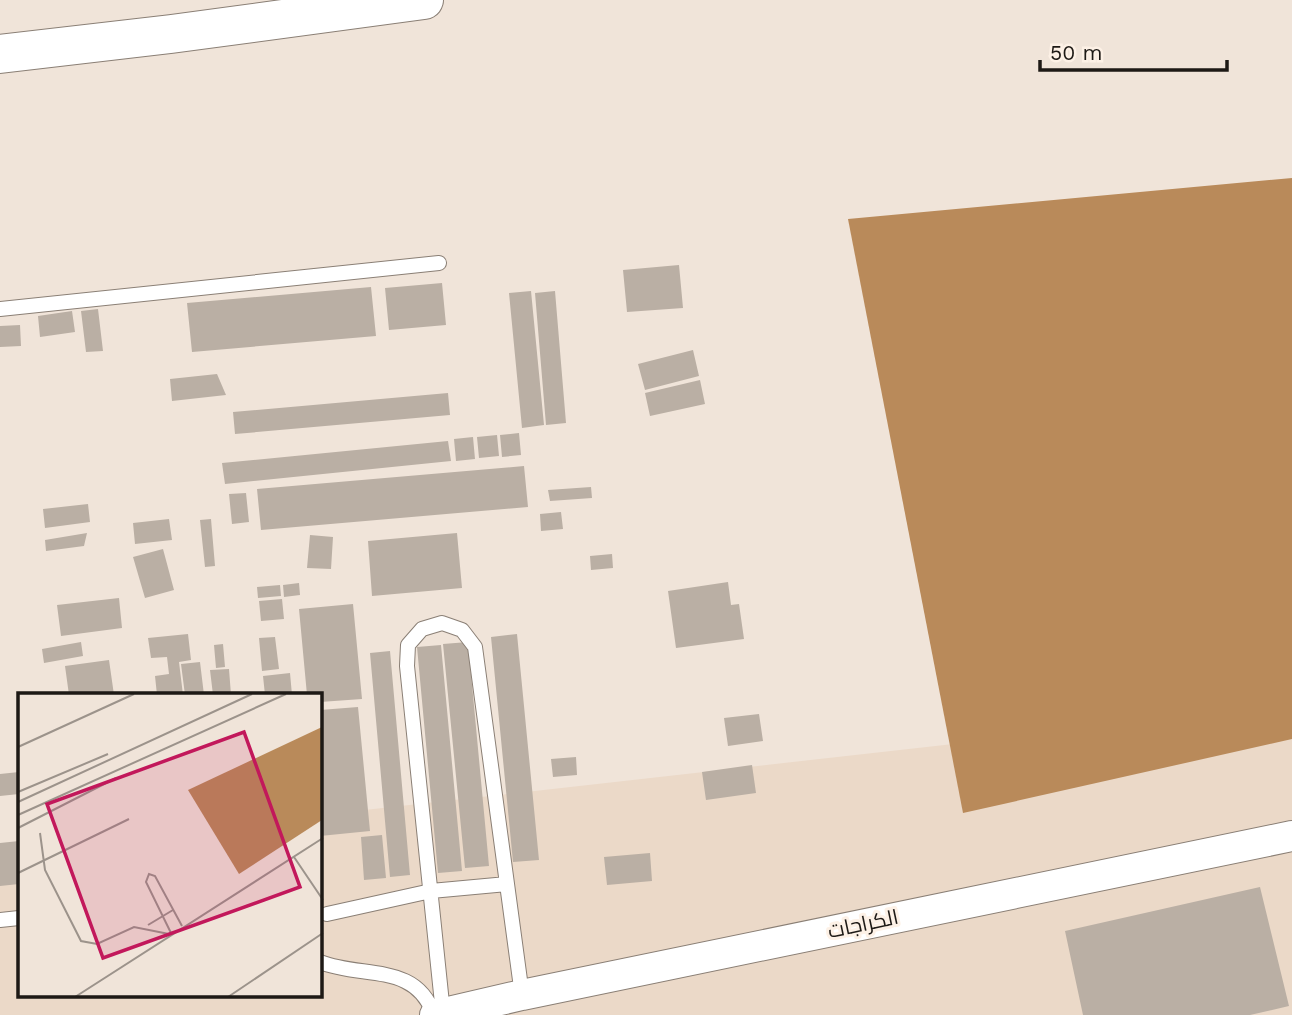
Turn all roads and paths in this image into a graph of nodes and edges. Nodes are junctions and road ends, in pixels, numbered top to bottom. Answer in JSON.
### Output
{"nodes":[{"id":1,"x":424,"y":0,"type":"edge"},
{"id":2,"x":0,"y":54,"type":"edge"},
{"id":3,"x":439,"y":263,"type":"dead end"},
{"id":4,"x":0,"y":309,"type":"edge"},
{"id":5,"x":1292,"y":836,"type":"edge"},
{"id":6,"x":507,"y":884,"type":"junction"},
{"id":7,"x":431,"y":891,"type":"junction"},
{"id":8,"x":327,"y":914,"type":"dead end"},
{"id":9,"x":18,"y":918,"type":"edge"},
{"id":10,"x":0,"y":920,"type":"edge"},
{"id":11,"x":322,"y":963,"type":"edge"},
{"id":12,"x":522,"y":995,"type":"junction"},
{"id":13,"x":438,"y":1014,"type":"edge"}],
"edges":[{"from":1,"to":2,"type":"highway"},
{"from":3,"to":4,"type":"lane"},
{"from":5,"to":12,"type":"street","name":"الكراجات"},
{"from":6,"to":7,"type":"lane"},
{"from":6,"to":7,"type":"lane"},
{"from":6,"to":12,"type":"lane"},
{"from":7,"to":8,"type":"lane"},
{"from":7,"to":13,"type":"lane"},
{"from":9,"to":10,"type":"lane"},
{"from":11,"to":13,"type":"lane"},
{"from":12,"to":13,"type":"street","name":"الكراجات"}]}
